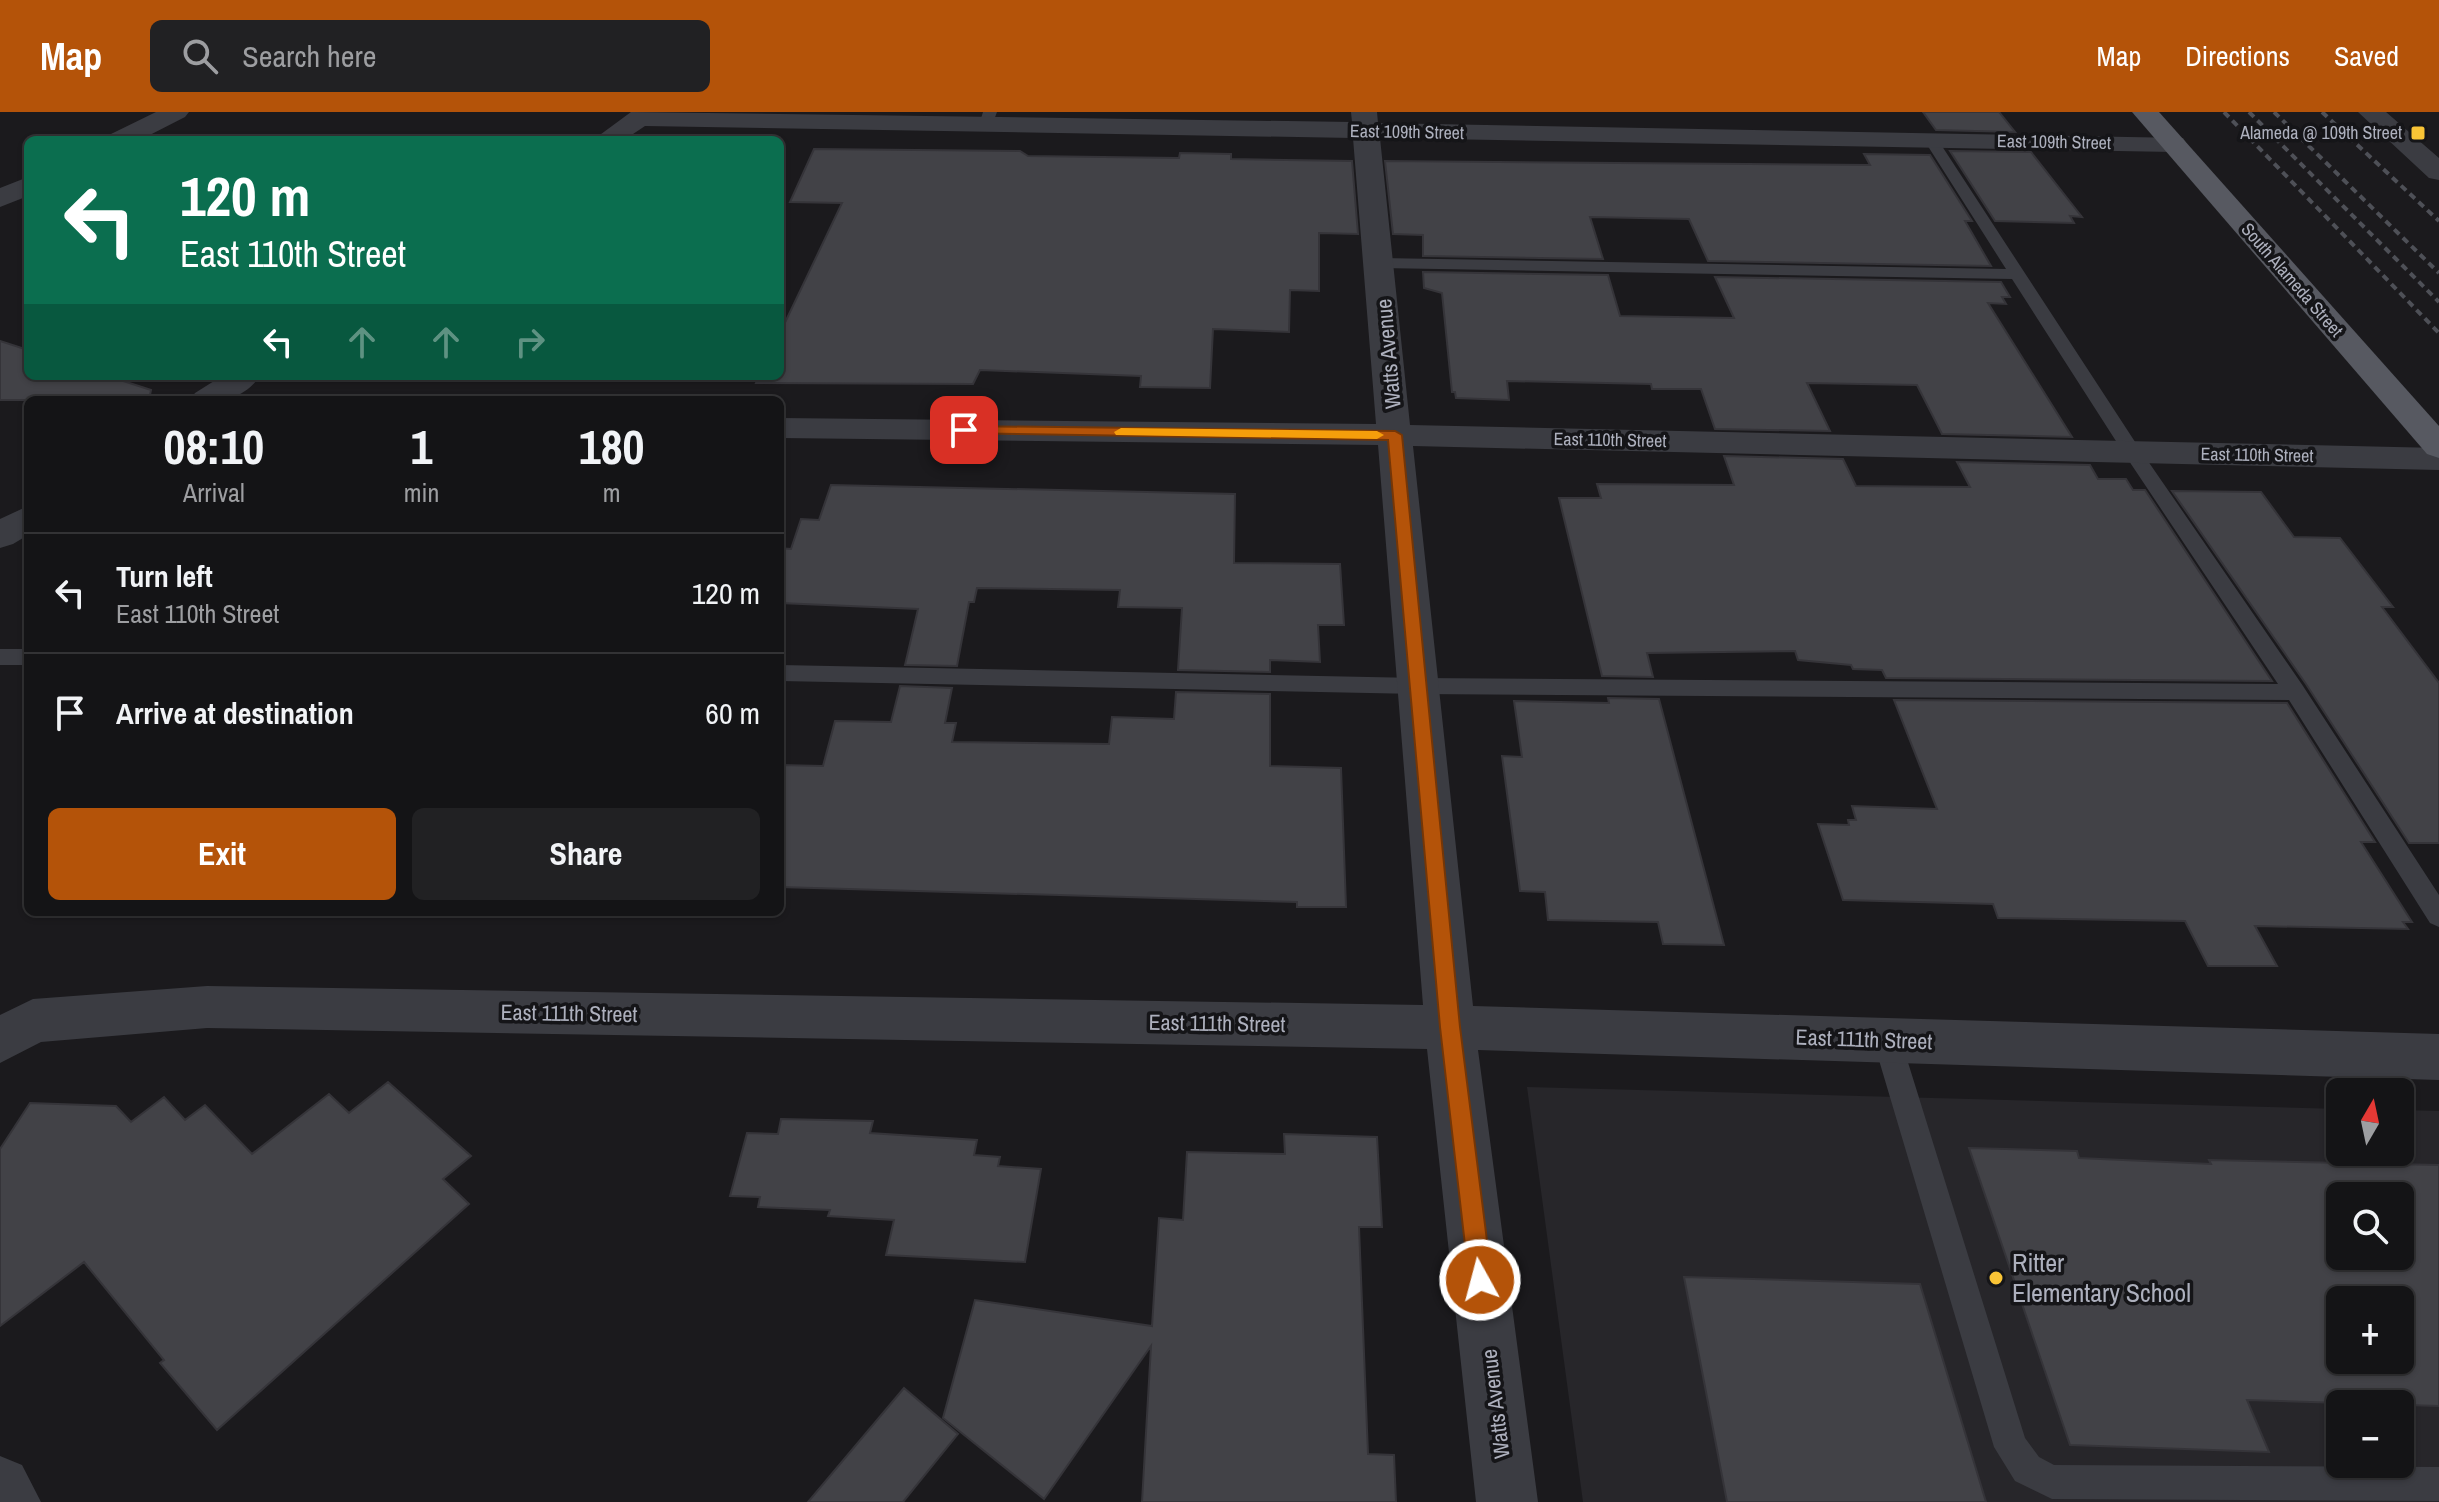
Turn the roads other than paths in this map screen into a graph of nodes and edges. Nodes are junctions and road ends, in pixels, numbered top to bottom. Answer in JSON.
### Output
{"nodes":[{"id":1,"x":176,"y":112,"type":"edge"},
{"id":2,"x":2145,"y":112,"type":"edge"},
{"id":3,"x":2371,"y":112,"type":"edge"},
{"id":4,"x":644,"y":115,"type":"edge"},
{"id":5,"x":988,"y":118,"type":"edge"},
{"id":6,"x":1365,"y":122,"type":"edge"},
{"id":7,"x":128,"y":136,"type":"edge"},
{"id":8,"x":612,"y":136,"type":"edge"},
{"id":9,"x":1931,"y":140,"type":"junction"},
{"id":10,"x":2174,"y":144,"type":"junction"},
{"id":11,"x":2439,"y":172,"type":"edge"},
{"id":12,"x":24,"y":187,"type":"edge"},
{"id":13,"x":0,"y":199,"type":"edge"},
{"id":14,"x":1380,"y":263,"type":"junction"},
{"id":15,"x":2017,"y":274,"type":"junction"},
{"id":16,"x":238,"y":380,"type":"edge"},
{"id":17,"x":213,"y":396,"type":"edge"},
{"id":18,"x":784,"y":428,"type":"edge"},
{"id":19,"x":1395,"y":435,"type":"junction"},
{"id":20,"x":2439,"y":447,"type":"edge"},
{"id":21,"x":2132,"y":452,"type":"junction"},
{"id":22,"x":2439,"y":459,"type":"edge"},
{"id":23,"x":24,"y":521,"type":"edge"},
{"id":24,"x":0,"y":536,"type":"edge"},
{"id":25,"x":0,"y":657,"type":"edge"},
{"id":26,"x":24,"y":657,"type":"edge"},
{"id":27,"x":784,"y":673,"type":"edge"},
{"id":28,"x":1418,"y":686,"type":"junction"},
{"id":29,"x":2295,"y":692,"type":"junction"},
{"id":30,"x":2439,"y":916,"type":"edge"},
{"id":31,"x":1450,"y":1027,"type":"junction"},
{"id":32,"x":1887,"y":1040,"type":"junction"},
{"id":33,"x":0,"y":1041,"type":"edge"},
{"id":34,"x":2439,"y":1057,"type":"edge"},
{"id":35,"x":2439,"y":1484,"type":"edge"},
{"id":36,"x":0,"y":1487,"type":"edge"},
{"id":37,"x":10,"y":1502,"type":"edge"},
{"id":38,"x":1507,"y":1502,"type":"edge"}],
"edges":[{"from":1,"to":7,"type":"street"},
{"from":2,"to":10,"type":"main road","name":"South Alameda Street"},
{"from":3,"to":11,"type":"street"},
{"from":4,"to":5,"type":"street","name":"East 109th Street"},
{"from":4,"to":8,"type":"street"},
{"from":5,"to":6,"type":"street","name":"East 109th Street"},
{"from":6,"to":9,"type":"street","name":"East 109th Street"},
{"from":6,"to":14,"type":"street","name":"Watts Avenue"},
{"from":9,"to":10,"type":"street","name":"East 109th Street"},
{"from":9,"to":15,"type":"lane"},
{"from":10,"to":20,"type":"main road","name":"South Alameda Street"},
{"from":12,"to":13,"type":"street"},
{"from":14,"to":15,"type":"lane"},
{"from":14,"to":19,"type":"street","name":"Watts Avenue"},
{"from":15,"to":21,"type":"lane"},
{"from":16,"to":17,"type":"street"},
{"from":18,"to":19,"type":"street","name":"East 110th Street"},
{"from":19,"to":21,"type":"street","name":"East 110th Street"},
{"from":19,"to":28,"type":"street","name":"Watts Avenue"},
{"from":21,"to":22,"type":"street","name":"East 110th Street"},
{"from":21,"to":29,"type":"lane"},
{"from":23,"to":24,"type":"street"},
{"from":25,"to":26,"type":"lane"},
{"from":27,"to":28,"type":"lane"},
{"from":28,"to":29,"type":"lane"},
{"from":28,"to":31,"type":"street","name":"Watts Avenue"},
{"from":29,"to":30,"type":"lane"},
{"from":31,"to":32,"type":"street","name":"East 111th Street"},
{"from":31,"to":33,"type":"street","name":"East 111th Street"},
{"from":31,"to":38,"type":"street","name":"Watts Avenue"},
{"from":32,"to":34,"type":"street","name":"East 111th Street"},
{"from":32,"to":35,"type":"lane"},
{"from":36,"to":37,"type":"street"}]}
